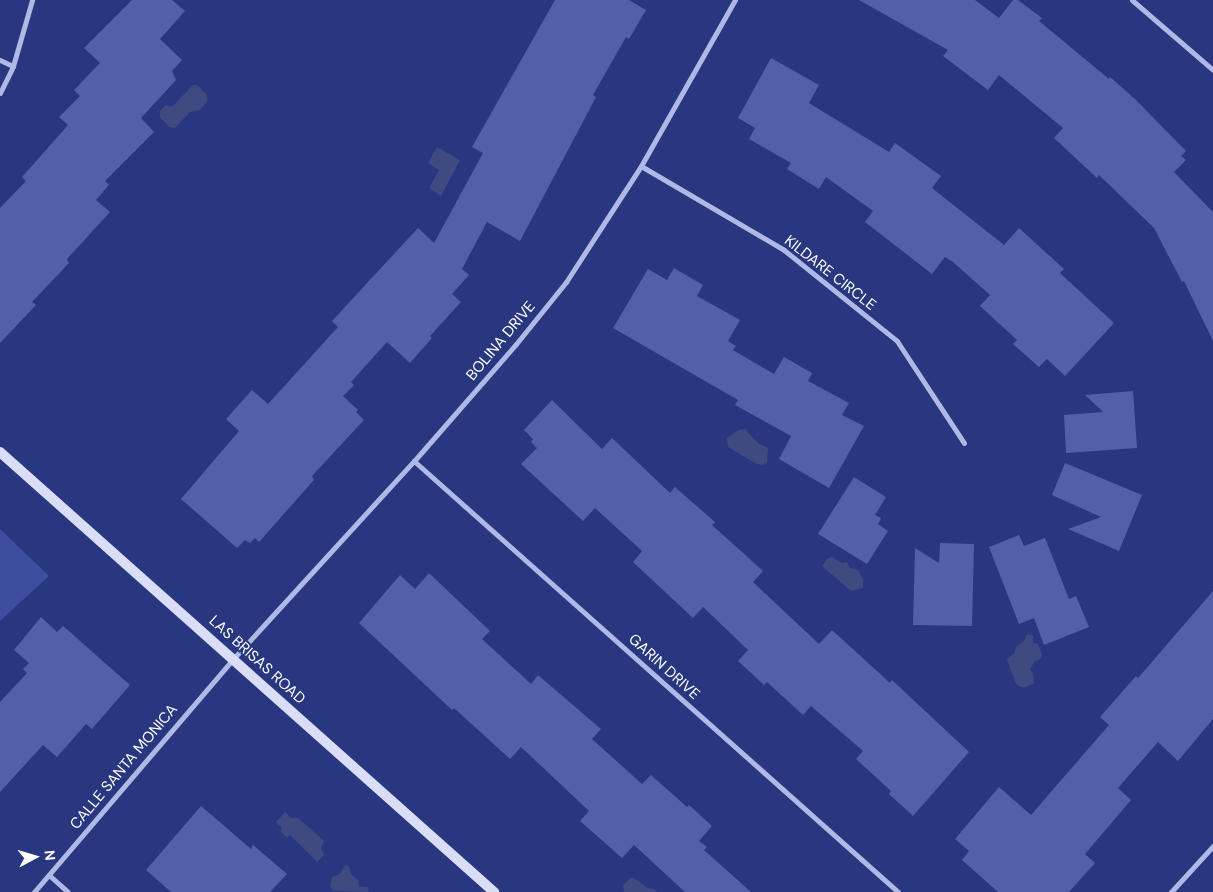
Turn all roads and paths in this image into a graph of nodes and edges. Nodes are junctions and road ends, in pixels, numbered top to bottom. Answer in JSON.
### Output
{"nodes":[{"id":1,"x":32,"y":0,"type":"edge"},
{"id":2,"x":735,"y":0,"type":"edge"},
{"id":3,"x":1132,"y":0,"type":"edge"},
{"id":4,"x":0,"y":60,"type":"edge"},
{"id":5,"x":13,"y":66,"type":"junction"},
{"id":6,"x":1213,"y":70,"type":"edge"},
{"id":7,"x":0,"y":93,"type":"edge"},
{"id":8,"x":641,"y":166,"type":"junction"},
{"id":9,"x":964,"y":443,"type":"dead end"},
{"id":10,"x":0,"y":452,"type":"edge"},
{"id":11,"x":414,"y":460,"type":"junction"},
{"id":12,"x":233,"y":658,"type":"junction"},
{"id":13,"x":1213,"y":846,"type":"edge"},
{"id":14,"x":49,"y":875,"type":"junction"},
{"id":15,"x":34,"y":892,"type":"edge"},
{"id":16,"x":68,"y":892,"type":"edge"},
{"id":17,"x":494,"y":892,"type":"edge"},
{"id":18,"x":898,"y":892,"type":"edge"},
{"id":19,"x":1171,"y":892,"type":"edge"}],
"edges":[{"from":1,"to":5,"type":"street"},
{"from":2,"to":8,"type":"street","name":"BOLINA DRIVE"},
{"from":3,"to":6,"type":"street"},
{"from":4,"to":5,"type":"street"},
{"from":5,"to":7,"type":"street"},
{"from":8,"to":9,"type":"street","name":"KILDARE CIRCLE"},
{"from":8,"to":11,"type":"street","name":"BOLINA DRIVE"},
{"from":10,"to":12,"type":"street","name":"LAS BRISAS ROAD"},
{"from":11,"to":12,"type":"street","name":"BOLINA DRIVE"},
{"from":11,"to":18,"type":"street","name":"GARIN DRIVE"},
{"from":12,"to":14,"type":"street","name":"CALLE SANTA MONICA"},
{"from":12,"to":17,"type":"street","name":"LAS BRISAS ROAD"},
{"from":13,"to":19,"type":"street"},
{"from":14,"to":15,"type":"street","name":"CALLE SANTA MONICA"},
{"from":14,"to":16,"type":"street"}]}
